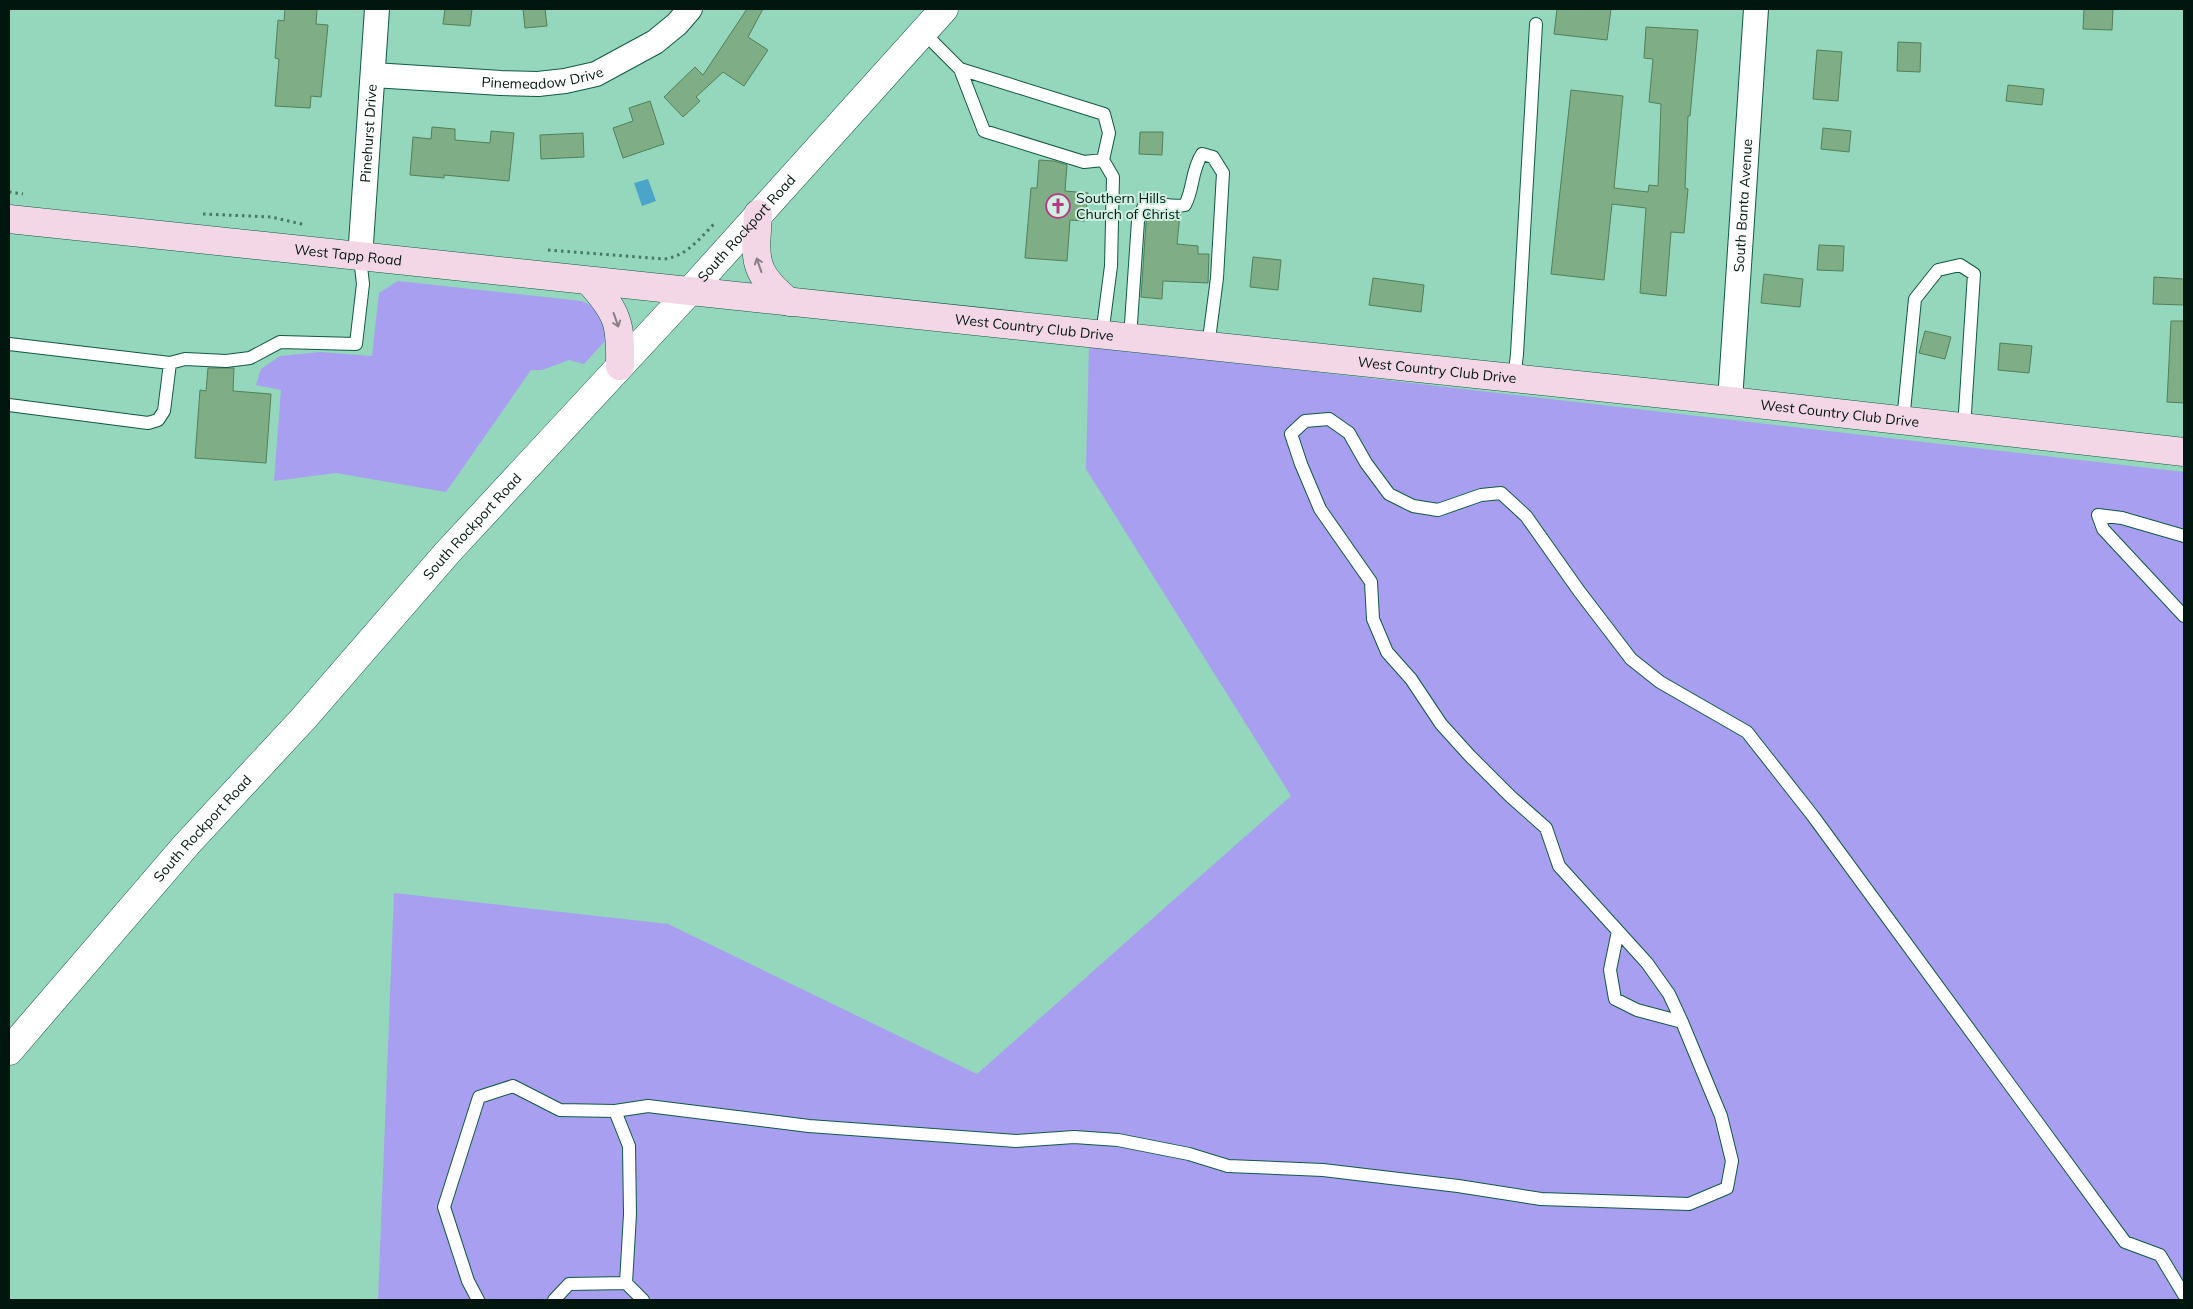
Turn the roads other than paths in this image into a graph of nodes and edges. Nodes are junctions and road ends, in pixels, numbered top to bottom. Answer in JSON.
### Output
{"nodes":[{"id":1,"x":377,"y":9,"type":"edge"},
{"id":2,"x":690,"y":9,"type":"edge"},
{"id":3,"x":944,"y":9,"type":"edge"},
{"id":4,"x":1756,"y":9,"type":"edge"},
{"id":5,"x":1536,"y":24,"type":"dead end"},
{"id":6,"x":923,"y":32,"type":"junction"},
{"id":7,"x":960,"y":68,"type":"junction"},
{"id":8,"x":373,"y":75,"type":"junction"},
{"id":9,"x":1103,"y":160,"type":"junction"},
{"id":10,"x":758,"y":214,"type":"junction"},
{"id":11,"x":9,"y":219,"type":"edge"},
{"id":12,"x":360,"y":258,"type":"junction"},
{"id":13,"x":589,"y":281,"type":"junction"},
{"id":14,"x":689,"y":292,"type":"junction"},
{"id":15,"x":789,"y":302,"type":"junction"},
{"id":16,"x":1102,"y":335,"type":"junction"},
{"id":17,"x":1130,"y":338,"type":"junction"},
{"id":18,"x":9,"y":344,"type":"edge"},
{"id":19,"x":1208,"y":347,"type":"junction"},
{"id":20,"x":170,"y":363,"type":"junction"},
{"id":21,"x":620,"y":366,"type":"junction"},
{"id":22,"x":1514,"y":379,"type":"junction"},
{"id":23,"x":1730,"y":401,"type":"junction"},
{"id":24,"x":9,"y":405,"type":"edge"},
{"id":25,"x":1903,"y":421,"type":"junction"},
{"id":26,"x":1964,"y":428,"type":"junction"},
{"id":27,"x":2184,"y":452,"type":"edge"},
{"id":28,"x":2184,"y":536,"type":"edge"},
{"id":29,"x":2184,"y":616,"type":"edge"},
{"id":30,"x":1618,"y":931,"type":"junction"},
{"id":31,"x":1682,"y":1022,"type":"junction"},
{"id":32,"x":9,"y":1052,"type":"edge"},
{"id":33,"x":615,"y":1111,"type":"junction"},
{"id":34,"x":626,"y":1283,"type":"junction"},
{"id":35,"x":2184,"y":1295,"type":"edge"},
{"id":36,"x":478,"y":1300,"type":"edge"},
{"id":37,"x":554,"y":1300,"type":"edge"},
{"id":38,"x":643,"y":1300,"type":"edge"}],
"edges":[{"from":1,"to":8,"type":"street","name":"Pinehurst Drive"},
{"from":2,"to":8,"type":"street","name":"Pinemeadow Drive"},
{"from":3,"to":6,"type":"street","name":"South Rockport Road"},
{"from":4,"to":23,"type":"street","name":"South Banta Avenue"},
{"from":5,"to":22,"type":"lane"},
{"from":6,"to":7,"type":"lane"},
{"from":6,"to":10,"type":"street","name":"South Rockport Road"},
{"from":7,"to":9,"type":"lane"},
{"from":7,"to":9,"type":"lane"},
{"from":8,"to":12,"type":"street","name":"Pinehurst Drive"},
{"from":9,"to":16,"type":"lane"},
{"from":10,"to":14,"type":"street","name":"South Rockport Road"},
{"from":15,"to":10,"type":"main road","one_way":true},
{"from":11,"to":12,"type":"main road","name":"West Tapp Road"},
{"from":12,"to":13,"type":"main road","name":"West Tapp Road"},
{"from":12,"to":20,"type":"lane"},
{"from":13,"to":14,"type":"main road","name":"West Tapp Road"},
{"from":13,"to":21,"type":"main road","one_way":true},
{"from":14,"to":15,"type":"main road","name":"West Country Club Drive"},
{"from":14,"to":21,"type":"street","name":"South Rockport Road"},
{"from":15,"to":16,"type":"main road","name":"West Country Club Drive"},
{"from":16,"to":17,"type":"main road","name":"West Country Club Drive"},
{"from":17,"to":19,"type":"main road","name":"West Country Club Drive"},
{"from":17,"to":19,"type":"lane"},
{"from":18,"to":20,"type":"lane"},
{"from":19,"to":22,"type":"main road","name":"West Country Club Drive"},
{"from":20,"to":24,"type":"lane"},
{"from":21,"to":32,"type":"street","name":"South Rockport Road"},
{"from":22,"to":23,"type":"main road","name":"West Country Club Drive"},
{"from":23,"to":25,"type":"main road","name":"West Country Club Drive"},
{"from":25,"to":26,"type":"main road","name":"West Country Club Drive"},
{"from":25,"to":26,"type":"lane"},
{"from":26,"to":27,"type":"main road","name":"West Country Club Drive"},
{"from":28,"to":29,"type":"lane"},
{"from":30,"to":31,"type":"lane"},
{"from":30,"to":31,"type":"lane"},
{"from":30,"to":35,"type":"lane"},
{"from":31,"to":33,"type":"lane"},
{"from":33,"to":34,"type":"lane"},
{"from":33,"to":36,"type":"lane"},
{"from":34,"to":37,"type":"lane"},
{"from":34,"to":38,"type":"lane"}]}
